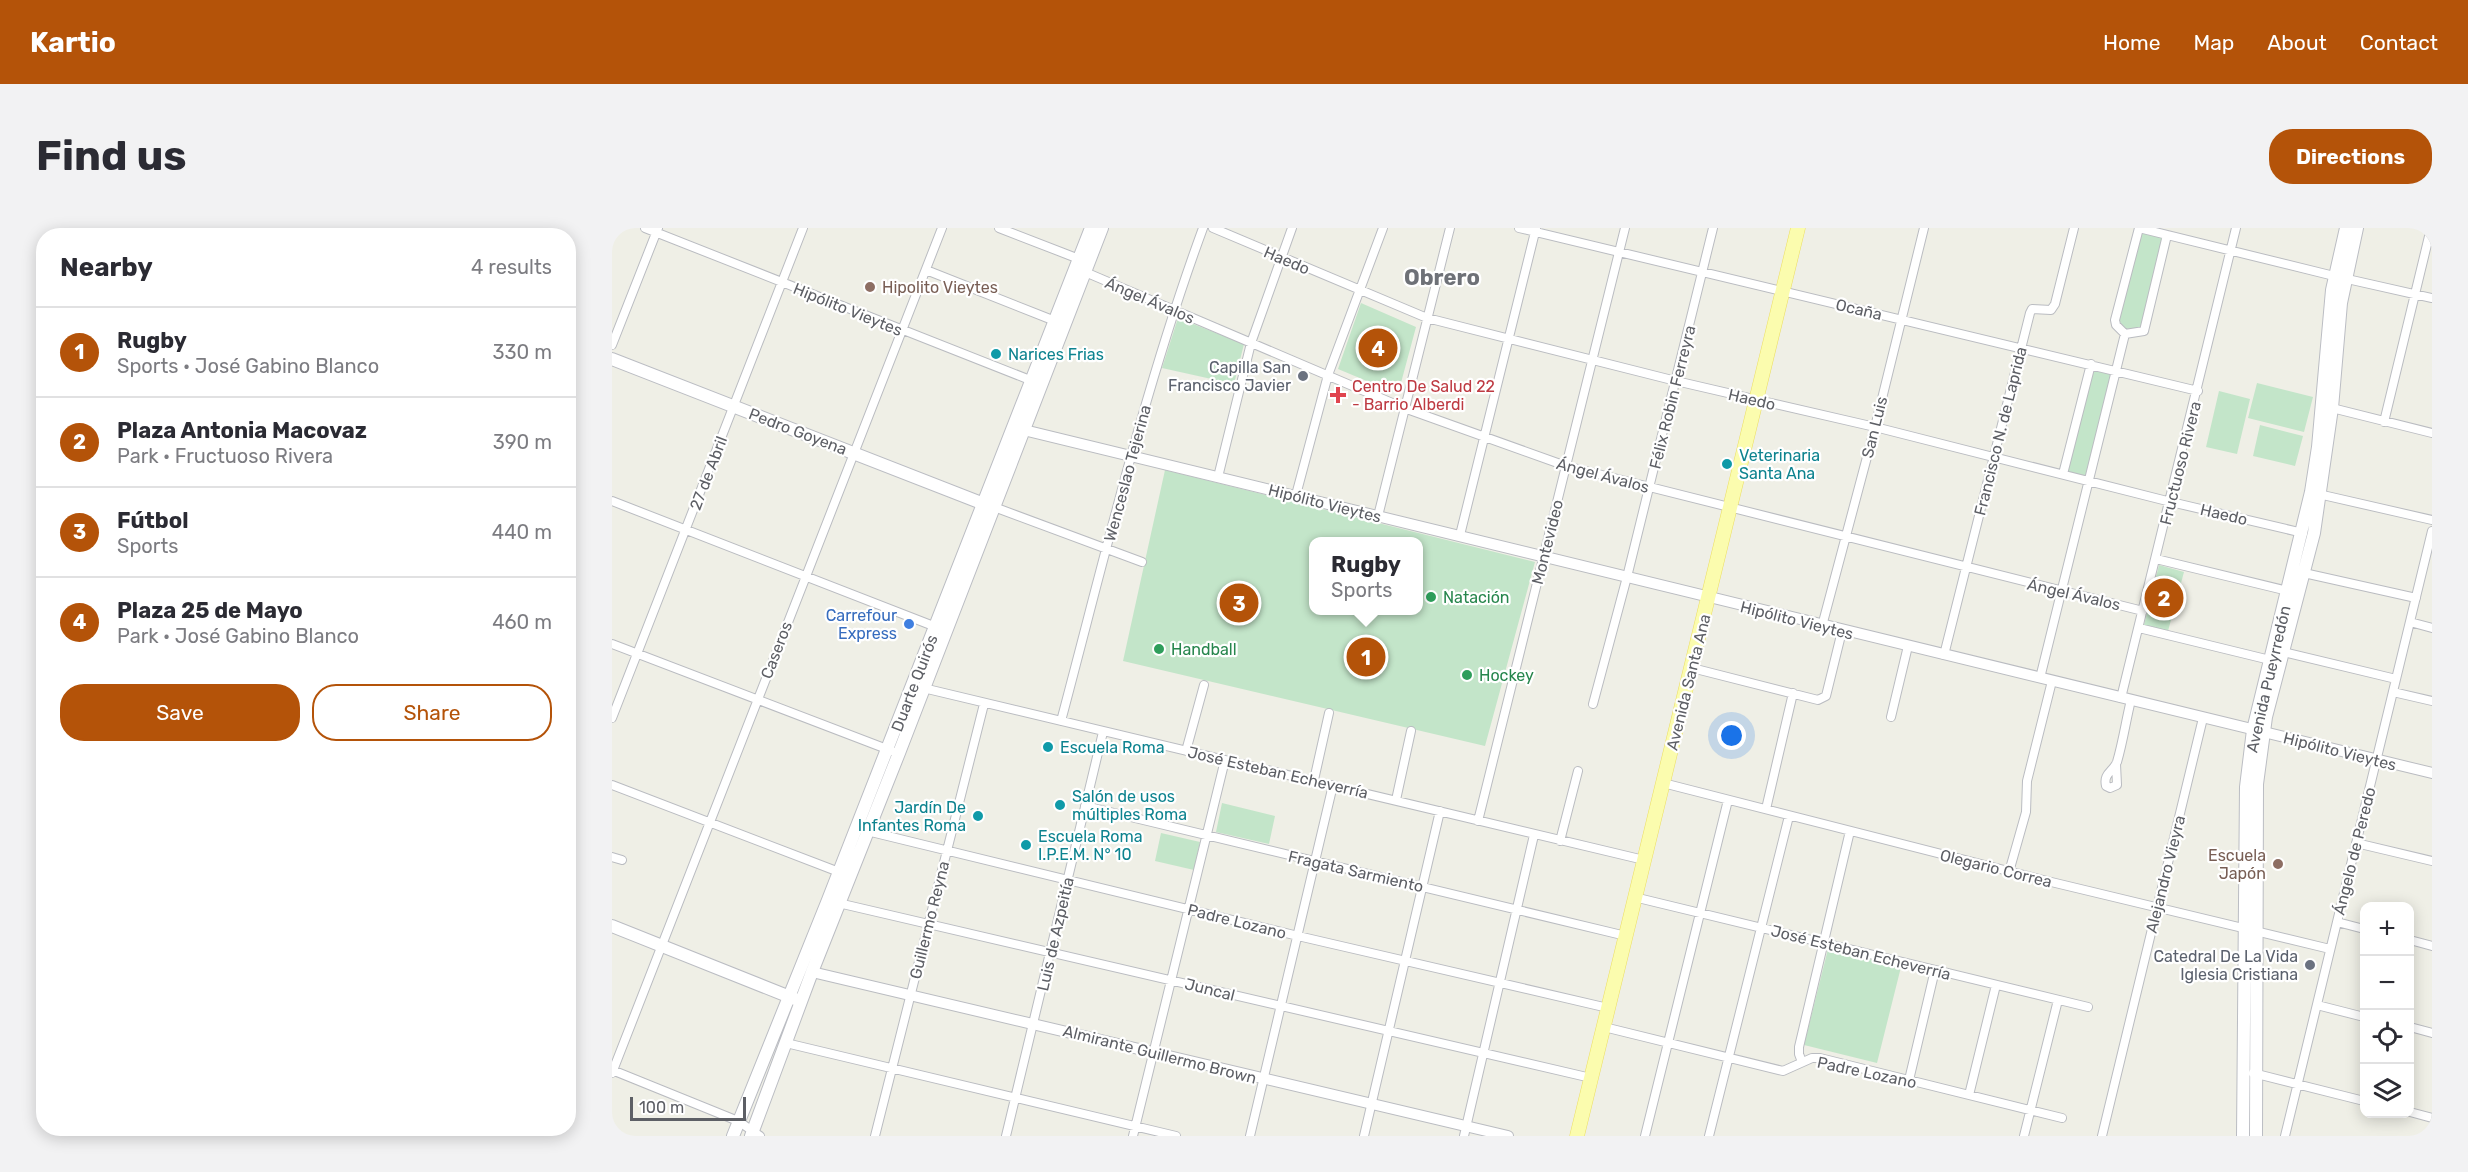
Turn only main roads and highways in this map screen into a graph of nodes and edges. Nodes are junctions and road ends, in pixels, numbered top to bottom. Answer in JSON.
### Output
{"nodes":[{"id":1,"x":1091,"y":228,"type":"edge"},
{"id":2,"x":1102,"y":228,"type":"edge"},
{"id":3,"x":1798,"y":228,"type":"edge"},
{"id":4,"x":2346,"y":228,"type":"edge"},
{"id":5,"x":2357,"y":228,"type":"edge"},
{"id":6,"x":2339,"y":277,"type":"junction"},
{"id":7,"x":612,"y":359,"type":"edge"},
{"id":8,"x":1036,"y":383,"type":"junction"},
{"id":9,"x":2316,"y":493,"type":"junction"},
{"id":10,"x":989,"y":506,"type":"junction"},
{"id":11,"x":918,"y":687,"type":"junction"},
{"id":12,"x":2259,"y":731,"type":"junction"},
{"id":13,"x":893,"y":751,"type":"junction"},
{"id":14,"x":834,"y":902,"type":"junction"},
{"id":15,"x":612,"y":927,"type":"edge"},
{"id":16,"x":789,"y":996,"type":"junction"},
{"id":17,"x":801,"y":1001,"type":"junction"},
{"id":18,"x":2249,"y":1073,"type":"junction"},
{"id":19,"x":755,"y":1135,"type":"edge"},
{"id":20,"x":733,"y":1136,"type":"edge"},
{"id":21,"x":1577,"y":1136,"type":"edge"},
{"id":22,"x":2243,"y":1136,"type":"edge"},
{"id":23,"x":2256,"y":1136,"type":"edge"}],
"edges":[{"from":1,"to":8,"type":"main road","name":"Duarte Quirós"},
{"from":2,"to":8,"type":"main road","name":"Duarte Quirós"},
{"from":3,"to":21,"type":"main road","name":"Avenida Santa Ana"},
{"from":4,"to":6,"type":"main road","name":"Avenida Pueyrredón"},
{"from":5,"to":6,"type":"main road","name":"Avenida Pueyrredón"},
{"from":6,"to":9,"type":"main road","name":"Avenida Pueyrredón"},
{"from":6,"to":9,"type":"main road","name":"Avenida Pueyrredón"},
{"from":7,"to":10,"type":"main road","name":"Pedro Goyena"},
{"from":8,"to":10,"type":"main road","name":"Duarte Quirós"},
{"from":9,"to":12,"type":"main road","name":"Avenida Pueyrredón"},
{"from":9,"to":12,"type":"main road","name":"Avenida Pueyrredón"},
{"from":10,"to":11,"type":"main road","name":"Duarte Quirós"},
{"from":10,"to":11,"type":"main road","name":"Duarte Quirós"},
{"from":11,"to":13,"type":"main road","name":"Duarte Quirós"},
{"from":12,"to":18,"type":"main road","name":"Avenida Pueyrredón"},
{"from":13,"to":14,"type":"main road","name":"Duarte Quirós"},
{"from":13,"to":14,"type":"main road","name":"Duarte Quirós"},
{"from":14,"to":16,"type":"main road","name":"Duarte Quirós"},
{"from":14,"to":17,"type":"main road","name":"Duarte Quirós"},
{"from":15,"to":16,"type":"main road"},
{"from":16,"to":17,"type":"main road"},
{"from":16,"to":20,"type":"main road","name":"Duarte Quirós"},
{"from":17,"to":19,"type":"main road","name":"Duarte Quirós"},
{"from":18,"to":22,"type":"main road","name":"Avenida Pueyrredón"},
{"from":18,"to":23,"type":"main road","name":"Avenida Pueyrredón"}]}
